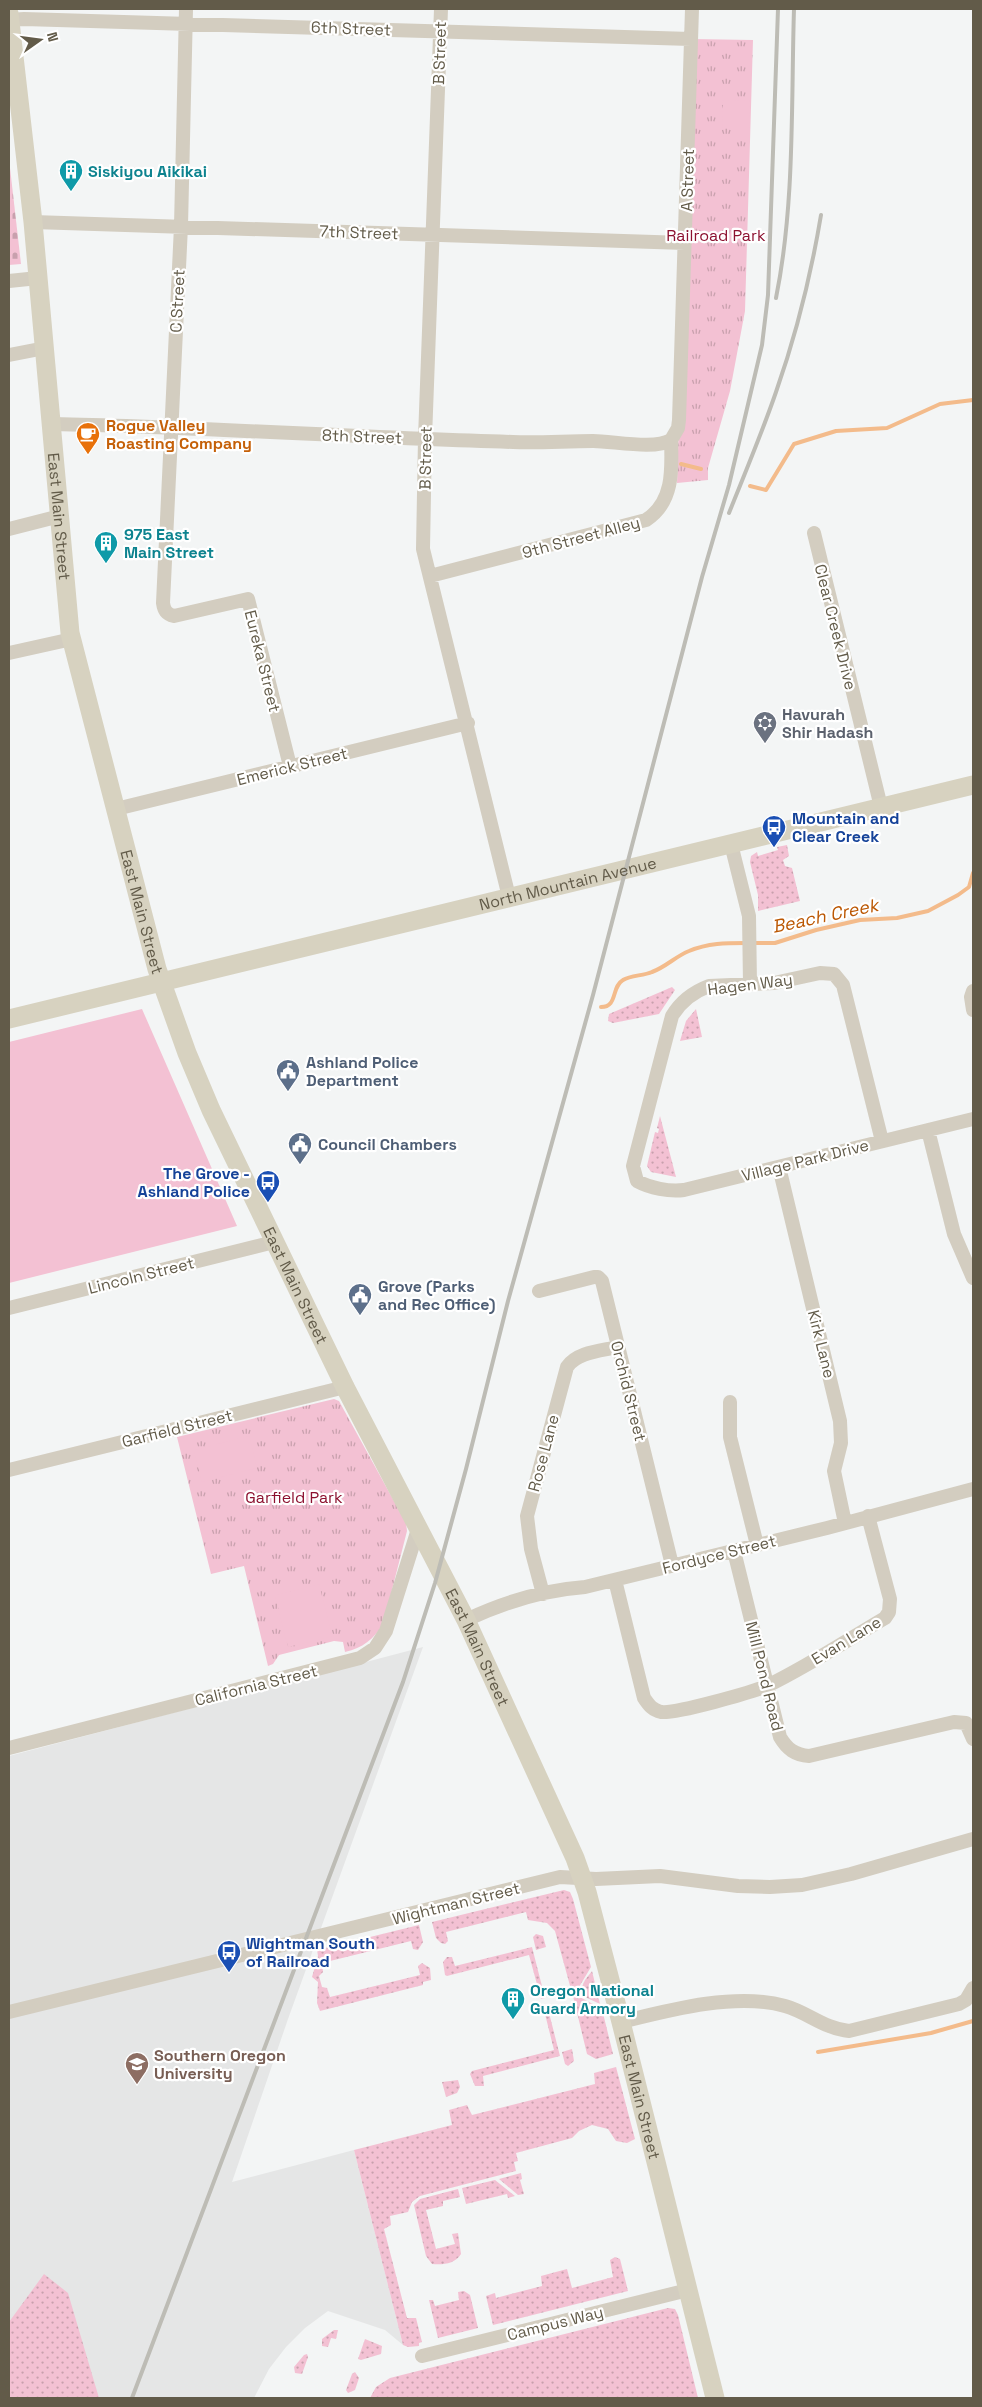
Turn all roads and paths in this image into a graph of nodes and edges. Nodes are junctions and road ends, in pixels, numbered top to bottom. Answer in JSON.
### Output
{"nodes":[{"id":1,"x":186,"y":9,"type":"edge"},
{"id":2,"x":441,"y":9,"type":"edge"},
{"id":3,"x":692,"y":9,"type":"edge"},
{"id":4,"x":10,"y":17,"type":"edge"},
{"id":5,"x":185,"y":23,"type":"junction"},
{"id":6,"x":440,"y":31,"type":"junction"},
{"id":7,"x":691,"y":39,"type":"junction"},
{"id":8,"x":33,"y":222,"type":"junction"},
{"id":9,"x":181,"y":226,"type":"junction"},
{"id":10,"x":433,"y":234,"type":"junction"},
{"id":11,"x":685,"y":243,"type":"junction"},
{"id":12,"x":38,"y":278,"type":"junction"},
{"id":13,"x":9,"y":282,"type":"edge"},
{"id":14,"x":45,"y":348,"type":"junction"},
{"id":15,"x":9,"y":355,"type":"edge"},
{"id":16,"x":53,"y":424,"type":"junction"},
{"id":17,"x":170,"y":426,"type":"junction"},
{"id":18,"x":425,"y":438,"type":"junction"},
{"id":19,"x":671,"y":440,"type":"junction"},
{"id":20,"x":60,"y":516,"type":"junction"},
{"id":21,"x":9,"y":529,"type":"edge"},
{"id":22,"x":814,"y":533,"type":"dead end"},
{"id":23,"x":430,"y":576,"type":"junction"},
{"id":24,"x":163,"y":592,"type":"joint"},
{"id":25,"x":72,"y":639,"type":"junction"},
{"id":26,"x":9,"y":653,"type":"edge"},
{"id":27,"x":468,"y":723,"type":"junction"},
{"id":28,"x":290,"y":766,"type":"junction"},
{"id":29,"x":973,"y":785,"type":"edge"},
{"id":30,"x":881,"y":807,"type":"junction"},
{"id":31,"x":116,"y":809,"type":"junction"},
{"id":32,"x":731,"y":844,"type":"junction"},
{"id":33,"x":509,"y":897,"type":"junction"},
{"id":34,"x":161,"y":982,"type":"junction"},
{"id":35,"x":750,"y":984,"type":"junction"},
{"id":36,"x":973,"y":991,"type":"edge"},
{"id":37,"x":973,"y":1010,"type":"edge"},
{"id":38,"x":9,"y":1019,"type":"edge"},
{"id":39,"x":973,"y":1119,"type":"edge"},
{"id":40,"x":928,"y":1130,"type":"junction"},
{"id":41,"x":882,"y":1141,"type":"junction"},
{"id":42,"x":779,"y":1167,"type":"junction"},
{"id":43,"x":637,"y":1181,"type":"joint"},
{"id":44,"x":274,"y":1242,"type":"junction"},
{"id":45,"x":973,"y":1278,"type":"edge"},
{"id":46,"x":539,"y":1291,"type":"dead end"},
{"id":47,"x":9,"y":1308,"type":"edge"},
{"id":48,"x":618,"y":1347,"type":"junction"},
{"id":49,"x":345,"y":1387,"type":"junction"},
{"id":50,"x":730,"y":1402,"type":"dead end"},
{"id":51,"x":9,"y":1470,"type":"edge"},
{"id":52,"x":973,"y":1488,"type":"edge"},
{"id":53,"x":868,"y":1516,"type":"junction"},
{"id":54,"x":845,"y":1523,"type":"junction"},
{"id":55,"x":418,"y":1526,"type":"junction"},
{"id":56,"x":757,"y":1545,"type":"junction"},
{"id":57,"x":734,"y":1551,"type":"junction"},
{"id":58,"x":672,"y":1565,"type":"junction"},
{"id":59,"x":614,"y":1580,"type":"junction"},
{"id":60,"x":543,"y":1594,"type":"junction"},
{"id":61,"x":466,"y":1620,"type":"junction"},
{"id":62,"x":767,"y":1686,"type":"junction"},
{"id":63,"x":970,"y":1721,"type":"edge"},
{"id":64,"x":973,"y":1739,"type":"edge"},
{"id":65,"x":9,"y":1748,"type":"edge"},
{"id":66,"x":973,"y":1839,"type":"edge"},
{"id":67,"x":583,"y":1878,"type":"junction"},
{"id":68,"x":973,"y":1988,"type":"edge"},
{"id":69,"x":9,"y":2012,"type":"edge"},
{"id":70,"x":621,"y":2022,"type":"junction"},
{"id":71,"x":688,"y":2290,"type":"junction"},
{"id":72,"x":422,"y":2356,"type":"dead end"},
{"id":73,"x":715,"y":2398,"type":"edge"}],
"edges":[{"from":1,"to":5,"type":"street","name":"C Street"},
{"from":2,"to":6,"type":"street","name":"B Street"},
{"from":3,"to":7,"type":"street","name":"A Street"},
{"from":4,"to":5,"type":"street","name":"6th Street"},
{"from":4,"to":8,"type":"street","name":"East Main Street"},
{"from":5,"to":6,"type":"street","name":"6th Street"},
{"from":5,"to":9,"type":"street","name":"C Street"},
{"from":6,"to":7,"type":"street","name":"6th Street"},
{"from":6,"to":10,"type":"street","name":"B Street"},
{"from":7,"to":11,"type":"street","name":"A Street"},
{"from":8,"to":9,"type":"street","name":"7th Street"},
{"from":8,"to":12,"type":"street","name":"East Main Street"},
{"from":9,"to":10,"type":"street","name":"7th Street"},
{"from":9,"to":17,"type":"street","name":"C Street"},
{"from":10,"to":11,"type":"street","name":"7th Street"},
{"from":10,"to":18,"type":"street","name":"B Street"},
{"from":11,"to":19,"type":"street","name":"A Street"},
{"from":12,"to":13,"type":"street"},
{"from":12,"to":14,"type":"street","name":"East Main Street"},
{"from":14,"to":15,"type":"street"},
{"from":14,"to":16,"type":"street","name":"East Main Street"},
{"from":16,"to":17,"type":"street","name":"8th Street"},
{"from":16,"to":20,"type":"street","name":"East Main Street"},
{"from":17,"to":18,"type":"street","name":"8th Street"},
{"from":17,"to":24,"type":"street","name":"C Street"},
{"from":18,"to":19,"type":"street","name":"8th Street"},
{"from":18,"to":23,"type":"street","name":"B Street"},
{"from":19,"to":23,"type":"street","name":"9th Street Alley"},
{"from":20,"to":21,"type":"street"},
{"from":20,"to":25,"type":"street","name":"East Main Street"},
{"from":22,"to":30,"type":"street","name":"Clear Creek Drive"},
{"from":23,"to":27,"type":"street","name":"B Street"},
{"from":24,"to":28,"type":"street","name":"Eureka Street"},
{"from":25,"to":26,"type":"street"},
{"from":25,"to":31,"type":"street","name":"East Main Street"},
{"from":27,"to":28,"type":"street","name":"Emerick Street"},
{"from":27,"to":33,"type":"street","name":"B Street"},
{"from":28,"to":31,"type":"street","name":"Emerick Street"},
{"from":29,"to":30,"type":"street","name":"North Mountain Avenue"},
{"from":30,"to":32,"type":"street","name":"North Mountain Avenue"},
{"from":31,"to":34,"type":"street","name":"East Main Street"},
{"from":32,"to":33,"type":"street","name":"North Mountain Avenue"},
{"from":32,"to":35,"type":"street"},
{"from":33,"to":34,"type":"street","name":"North Mountain Avenue"},
{"from":34,"to":38,"type":"street","name":"North Mountain Avenue"},
{"from":34,"to":44,"type":"street","name":"East Main Street"},
{"from":35,"to":41,"type":"street","name":"Hagen Way"},
{"from":35,"to":43,"type":"street","name":"Hagen Way"},
{"from":36,"to":37,"type":"street"},
{"from":39,"to":40,"type":"street","name":"Village Park Drive"},
{"from":40,"to":41,"type":"street","name":"Village Park Drive"},
{"from":40,"to":45,"type":"street"},
{"from":41,"to":42,"type":"street","name":"Village Park Drive"},
{"from":42,"to":43,"type":"street","name":"Village Park Drive"},
{"from":42,"to":54,"type":"street","name":"Kirk Lane"},
{"from":44,"to":47,"type":"street","name":"Lincoln Street"},
{"from":44,"to":49,"type":"street","name":"East Main Street"},
{"from":46,"to":48,"type":"street","name":"Orchid Street"},
{"from":48,"to":58,"type":"street","name":"Orchid Street"},
{"from":48,"to":60,"type":"street","name":"Rose Lane"},
{"from":49,"to":51,"type":"street","name":"Garfield Street"},
{"from":49,"to":55,"type":"street","name":"East Main Street"},
{"from":50,"to":56,"type":"street"},
{"from":52,"to":53,"type":"street","name":"Fordyce Street"},
{"from":53,"to":54,"type":"street","name":"Fordyce Street"},
{"from":53,"to":62,"type":"street","name":"Evan Lane"},
{"from":54,"to":56,"type":"street","name":"Fordyce Street"},
{"from":55,"to":61,"type":"street","name":"East Main Street"},
{"from":55,"to":65,"type":"street","name":"California Street"},
{"from":56,"to":57,"type":"street","name":"Fordyce Street"},
{"from":57,"to":58,"type":"street","name":"Fordyce Street"},
{"from":57,"to":62,"type":"street","name":"Mill Pond Road"},
{"from":58,"to":59,"type":"street","name":"Fordyce Street"},
{"from":59,"to":60,"type":"street","name":"Fordyce Street"},
{"from":59,"to":62,"type":"street"},
{"from":60,"to":61,"type":"street","name":"Fordyce Street"},
{"from":61,"to":67,"type":"street","name":"East Main Street"},
{"from":62,"to":63,"type":"street","name":"Mill Pond Road"},
{"from":63,"to":64,"type":"street","name":"Mill Pond Road"},
{"from":66,"to":67,"type":"street","name":"Wightman Street"},
{"from":67,"to":69,"type":"street","name":"Wightman Street"},
{"from":67,"to":70,"type":"street","name":"East Main Street"},
{"from":68,"to":70,"type":"street"},
{"from":70,"to":71,"type":"street","name":"East Main Street"},
{"from":71,"to":72,"type":"street","name":"Campus Way"},
{"from":71,"to":73,"type":"street","name":"East Main Street"}]}
